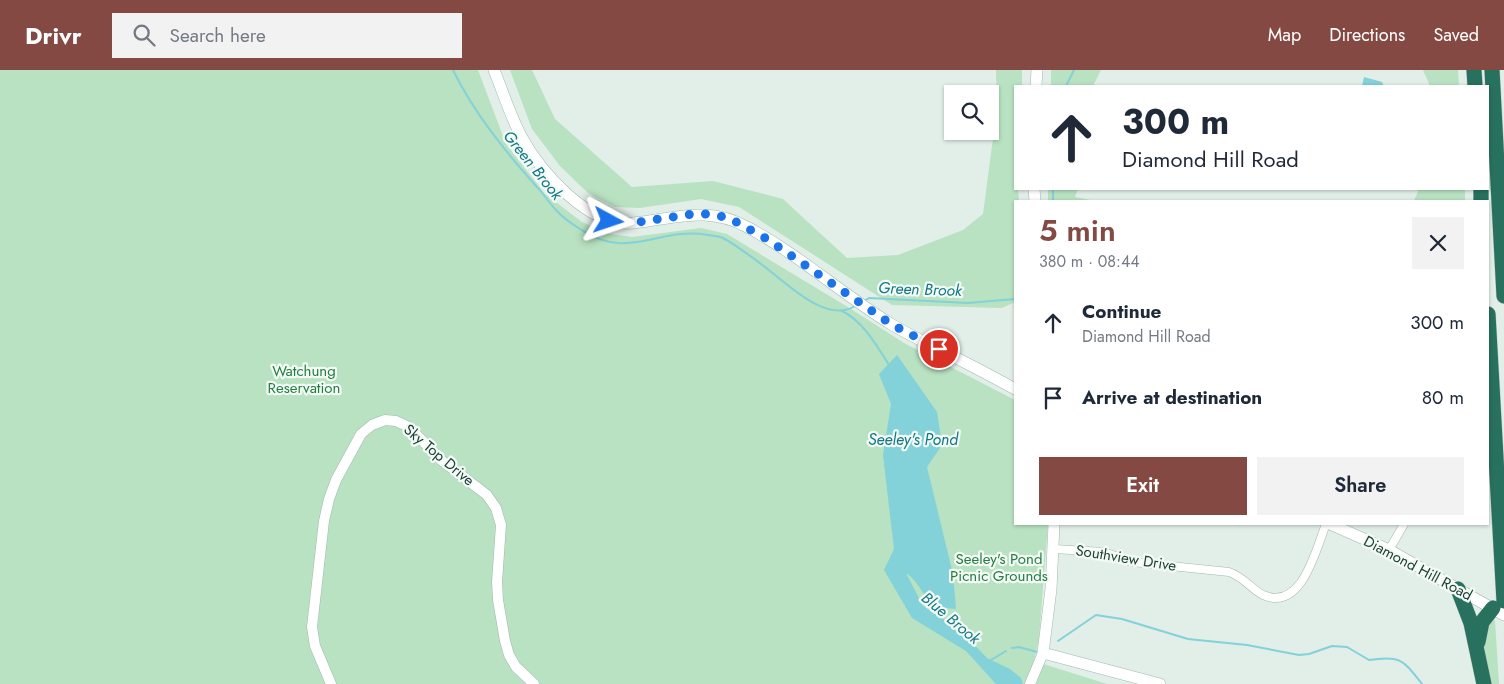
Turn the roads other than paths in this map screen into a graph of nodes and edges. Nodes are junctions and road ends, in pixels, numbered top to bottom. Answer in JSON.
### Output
{"nodes":[{"id":1,"x":494,"y":70,"type":"edge"},
{"id":2,"x":1037,"y":70,"type":"edge"},
{"id":3,"x":1474,"y":70,"type":"edge"},
{"id":4,"x":1492,"y":70,"type":"edge"},
{"id":5,"x":1036,"y":85,"type":"edge"},
{"id":6,"x":1475,"y":85,"type":"edge"},
{"id":7,"x":1504,"y":296,"type":"edge"},
{"id":8,"x":1489,"y":336,"type":"edge"},
{"id":9,"x":1014,"y":388,"type":"edge"},
{"id":10,"x":1054,"y":525,"type":"edge"},
{"id":11,"x":1326,"y":525,"type":"edge"},
{"id":12,"x":1332,"y":525,"type":"edge"},
{"id":13,"x":1403,"y":525,"type":"edge"},
{"id":14,"x":1054,"y":549,"type":"junction"},
{"id":15,"x":1390,"y":550,"type":"junction"},
{"id":16,"x":1458,"y":588,"type":"junction"},
{"id":17,"x":1501,"y":603,"type":"edge"},
{"id":18,"x":1478,"y":652,"type":"junction"},
{"id":19,"x":1044,"y":653,"type":"junction"},
{"id":20,"x":1031,"y":682,"type":"edge"},
{"id":21,"x":331,"y":684,"type":"edge"},
{"id":22,"x":534,"y":684,"type":"edge"},
{"id":23,"x":1160,"y":684,"type":"edge"},
{"id":24,"x":1484,"y":684,"type":"edge"}],
"edges":[{"from":1,"to":9,"type":"main road"},
{"from":2,"to":5,"type":"main road"},
{"from":3,"to":6,"type":"highway"},
{"from":4,"to":7,"type":"highway"},
{"from":8,"to":17,"type":"highway"},
{"from":10,"to":14,"type":"main road"},
{"from":11,"to":14,"type":"street","name":"Southview Drive"},
{"from":12,"to":15,"type":"main road","name":"Diamond Hill Road"},
{"from":13,"to":15,"type":"street"},
{"from":14,"to":19,"type":"main road"},
{"from":15,"to":16,"type":"main road","name":"Diamond Hill Road"},
{"from":16,"to":17,"type":"main road","name":"Diamond Hill Road"},
{"from":16,"to":18,"type":"highway"},
{"from":17,"to":18,"type":"highway"},
{"from":18,"to":24,"type":"highway"},
{"from":19,"to":20,"type":"street"},
{"from":19,"to":23,"type":"main road"},
{"from":21,"to":22,"type":"street","name":"Sky Top Drive"}]}
